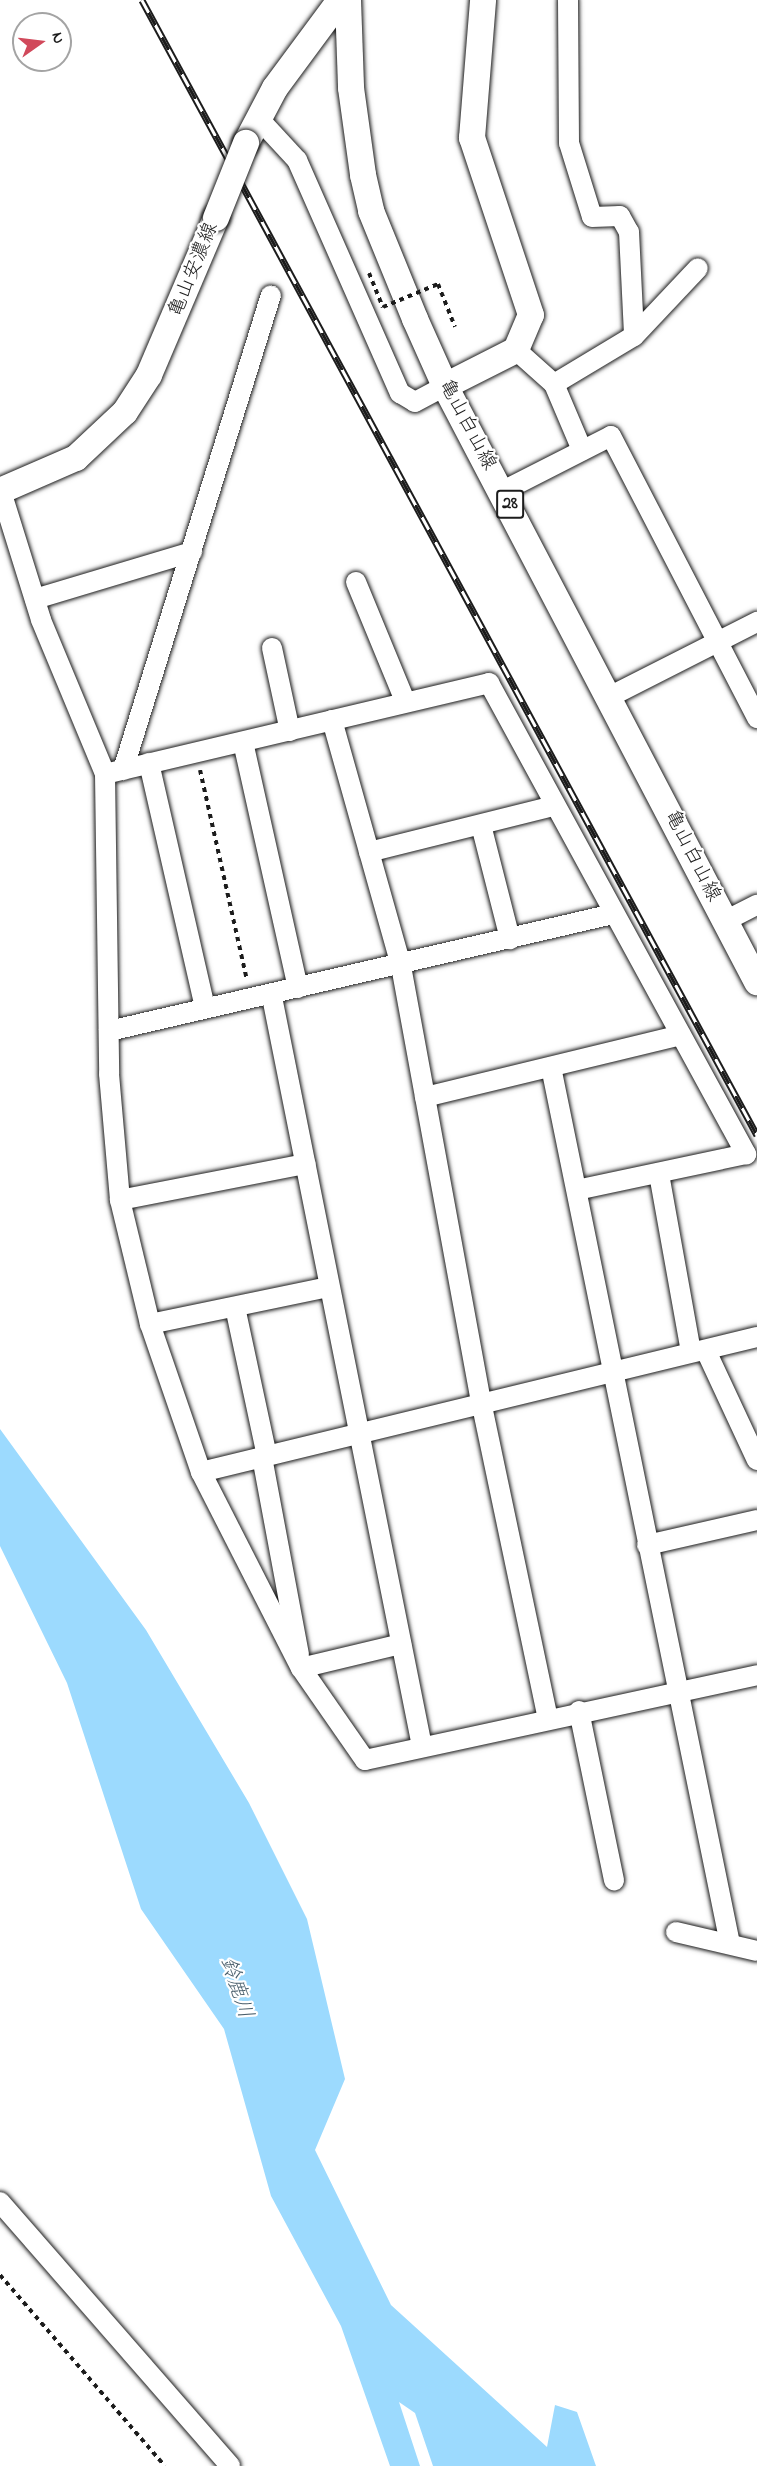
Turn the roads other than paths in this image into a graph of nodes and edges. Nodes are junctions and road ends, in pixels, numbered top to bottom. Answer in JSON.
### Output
{"nodes":[{"id":1,"x":348,"y":0,"type":"edge"},
{"id":2,"x":483,"y":0,"type":"edge"},
{"id":3,"x":568,"y":0,"type":"edge"},
{"id":4,"x":331,"y":9,"type":"edge"},
{"id":5,"x":259,"y":119,"type":"junction"},
{"id":6,"x":698,"y":268,"type":"dead end"},
{"id":7,"x":271,"y":297,"type":"dead end"},
{"id":8,"x":634,"y":336,"type":"junction"},
{"id":9,"x":516,"y":350,"type":"junction"},
{"id":10,"x":554,"y":384,"type":"junction"},
{"id":11,"x":445,"y":386,"type":"junction"},
{"id":12,"x":582,"y":450,"type":"junction"},
{"id":13,"x":0,"y":490,"type":"edge"},
{"id":14,"x":503,"y":491,"type":"junction"},
{"id":15,"x":192,"y":552,"type":"junction"},
{"id":16,"x":356,"y":582,"type":"dead end"},
{"id":17,"x":34,"y":599,"type":"junction"},
{"id":18,"x":757,"y":622,"type":"edge"},
{"id":19,"x":718,"y":643,"type":"junction"},
{"id":20,"x":272,"y":648,"type":"dead end"},
{"id":21,"x":609,"y":697,"type":"junction"},
{"id":22,"x":405,"y":701,"type":"junction"},
{"id":23,"x":757,"y":718,"type":"edge"},
{"id":24,"x":332,"y":720,"type":"junction"},
{"id":25,"x":290,"y":731,"type":"junction"},
{"id":26,"x":243,"y":742,"type":"junction"},
{"id":27,"x":150,"y":764,"type":"junction"},
{"id":28,"x":114,"y":772,"type":"junction"},
{"id":29,"x":554,"y":806,"type":"junction"},
{"id":30,"x":481,"y":825,"type":"junction"},
{"id":31,"x":369,"y":852,"type":"junction"},
{"id":32,"x":757,"y":905,"type":"edge"},
{"id":33,"x":613,"y":914,"type":"junction"},
{"id":34,"x":725,"y":921,"type":"junction"},
{"id":35,"x":510,"y":939,"type":"junction"},
{"id":36,"x":401,"y":966,"type":"junction"},
{"id":37,"x":757,"y":982,"type":"edge"},
{"id":38,"x":298,"y":988,"type":"junction"},
{"id":39,"x":272,"y":997,"type":"junction"},
{"id":40,"x":205,"y":1008,"type":"junction"},
{"id":41,"x":109,"y":1031,"type":"junction"},
{"id":42,"x":681,"y":1035,"type":"junction"},
{"id":43,"x":551,"y":1067,"type":"junction"},
{"id":44,"x":425,"y":1097,"type":"junction"},
{"id":45,"x":306,"y":1164,"type":"junction"},
{"id":46,"x":659,"y":1174,"type":"junction"},
{"id":47,"x":577,"y":1190,"type":"junction"},
{"id":48,"x":120,"y":1200,"type":"junction"},
{"id":49,"x":328,"y":1287,"type":"junction"},
{"id":50,"x":235,"y":1307,"type":"junction"},
{"id":51,"x":150,"y":1324,"type":"junction"},
{"id":52,"x":757,"y":1337,"type":"edge"},
{"id":53,"x":699,"y":1352,"type":"junction"},
{"id":54,"x":610,"y":1370,"type":"junction"},
{"id":55,"x":482,"y":1406,"type":"junction"},
{"id":56,"x":357,"y":1435,"type":"junction"},
{"id":57,"x":265,"y":1457,"type":"junction"},
{"id":58,"x":757,"y":1460,"type":"edge"},
{"id":59,"x":201,"y":1472,"type":"junction"},
{"id":60,"x":757,"y":1520,"type":"edge"},
{"id":61,"x":647,"y":1545,"type":"junction"},
{"id":62,"x":401,"y":1644,"type":"junction"},
{"id":63,"x":301,"y":1668,"type":"junction"},
{"id":64,"x":757,"y":1675,"type":"edge"},
{"id":65,"x":676,"y":1692,"type":"junction"},
{"id":66,"x":579,"y":1712,"type":"junction"},
{"id":67,"x":548,"y":1718,"type":"junction"},
{"id":68,"x":422,"y":1746,"type":"junction"},
{"id":69,"x":614,"y":1880,"type":"dead end"},
{"id":70,"x":676,"y":1932,"type":"dead end"},
{"id":71,"x":730,"y":1944,"type":"junction"},
{"id":72,"x":757,"y":1951,"type":"edge"},
{"id":73,"x":0,"y":2202,"type":"edge"},
{"id":74,"x":230,"y":2466,"type":"edge"}],
"edges":[{"from":1,"to":11,"type":"main road","name":"亀山白山線","number":"28"},
{"from":2,"to":9,"type":"main road"},
{"from":3,"to":8,"type":"street"},
{"from":4,"to":5,"type":"main road","name":"亀山安濃線"},
{"from":5,"to":11,"type":"street"},
{"from":5,"to":13,"type":"main road","name":"亀山安濃線","bridge":true},
{"from":6,"to":8,"type":"street"},
{"from":7,"to":15,"type":"street"},
{"from":8,"to":10,"type":"street"},
{"from":9,"to":10,"type":"street"},
{"from":9,"to":11,"type":"main road"},
{"from":10,"to":12,"type":"street"},
{"from":11,"to":14,"type":"main road","name":"亀山白山線","number":"28"},
{"from":12,"to":14,"type":"street"},
{"from":12,"to":19,"type":"street"},
{"from":13,"to":17,"type":"street"},
{"from":14,"to":21,"type":"main road","name":"亀山白山線","number":"28"},
{"from":15,"to":17,"type":"street"},
{"from":15,"to":28,"type":"street"},
{"from":16,"to":22,"type":"street"},
{"from":17,"to":28,"type":"street"},
{"from":18,"to":19,"type":"street"},
{"from":19,"to":21,"type":"street"},
{"from":19,"to":23,"type":"street"},
{"from":20,"to":25,"type":"street"},
{"from":21,"to":34,"type":"main road","name":"亀山白山線","number":"28"},
{"from":22,"to":24,"type":"street"},
{"from":22,"to":29,"type":"street"},
{"from":24,"to":25,"type":"street"},
{"from":24,"to":31,"type":"street"},
{"from":25,"to":26,"type":"street"},
{"from":26,"to":27,"type":"street"},
{"from":26,"to":38,"type":"street"},
{"from":27,"to":28,"type":"street"},
{"from":27,"to":40,"type":"street"},
{"from":28,"to":41,"type":"street"},
{"from":29,"to":30,"type":"street"},
{"from":29,"to":33,"type":"street"},
{"from":30,"to":31,"type":"street"},
{"from":30,"to":35,"type":"street"},
{"from":31,"to":36,"type":"street"},
{"from":32,"to":34,"type":"street"},
{"from":33,"to":35,"type":"street"},
{"from":33,"to":42,"type":"street"},
{"from":34,"to":37,"type":"main road","name":"亀山白山線","number":"28"},
{"from":35,"to":36,"type":"street"},
{"from":36,"to":38,"type":"street"},
{"from":36,"to":44,"type":"street"},
{"from":38,"to":39,"type":"street"},
{"from":39,"to":40,"type":"street"},
{"from":39,"to":45,"type":"street"},
{"from":40,"to":41,"type":"street"},
{"from":41,"to":48,"type":"street"},
{"from":42,"to":43,"type":"street"},
{"from":42,"to":46,"type":"street"},
{"from":43,"to":44,"type":"street"},
{"from":43,"to":47,"type":"street"},
{"from":44,"to":55,"type":"street"},
{"from":45,"to":48,"type":"street"},
{"from":45,"to":49,"type":"street"},
{"from":46,"to":47,"type":"street"},
{"from":46,"to":53,"type":"street"},
{"from":47,"to":54,"type":"street"},
{"from":48,"to":51,"type":"street"},
{"from":49,"to":50,"type":"street"},
{"from":49,"to":56,"type":"street"},
{"from":50,"to":51,"type":"street"},
{"from":50,"to":57,"type":"street"},
{"from":51,"to":59,"type":"street"},
{"from":52,"to":53,"type":"street"},
{"from":53,"to":54,"type":"street"},
{"from":53,"to":58,"type":"street"},
{"from":54,"to":55,"type":"street"},
{"from":54,"to":61,"type":"street"},
{"from":55,"to":56,"type":"street"},
{"from":55,"to":67,"type":"street"},
{"from":56,"to":57,"type":"street"},
{"from":56,"to":62,"type":"street"},
{"from":57,"to":59,"type":"street"},
{"from":57,"to":63,"type":"street"},
{"from":59,"to":63,"type":"street"},
{"from":60,"to":61,"type":"street"},
{"from":61,"to":65,"type":"street"},
{"from":62,"to":63,"type":"street"},
{"from":62,"to":68,"type":"street"},
{"from":63,"to":68,"type":"street"},
{"from":64,"to":65,"type":"street"},
{"from":65,"to":66,"type":"street"},
{"from":65,"to":71,"type":"street"},
{"from":66,"to":67,"type":"street"},
{"from":66,"to":69,"type":"street"},
{"from":67,"to":68,"type":"street"},
{"from":70,"to":71,"type":"street"},
{"from":71,"to":72,"type":"street"},
{"from":73,"to":74,"type":"street"}]}
